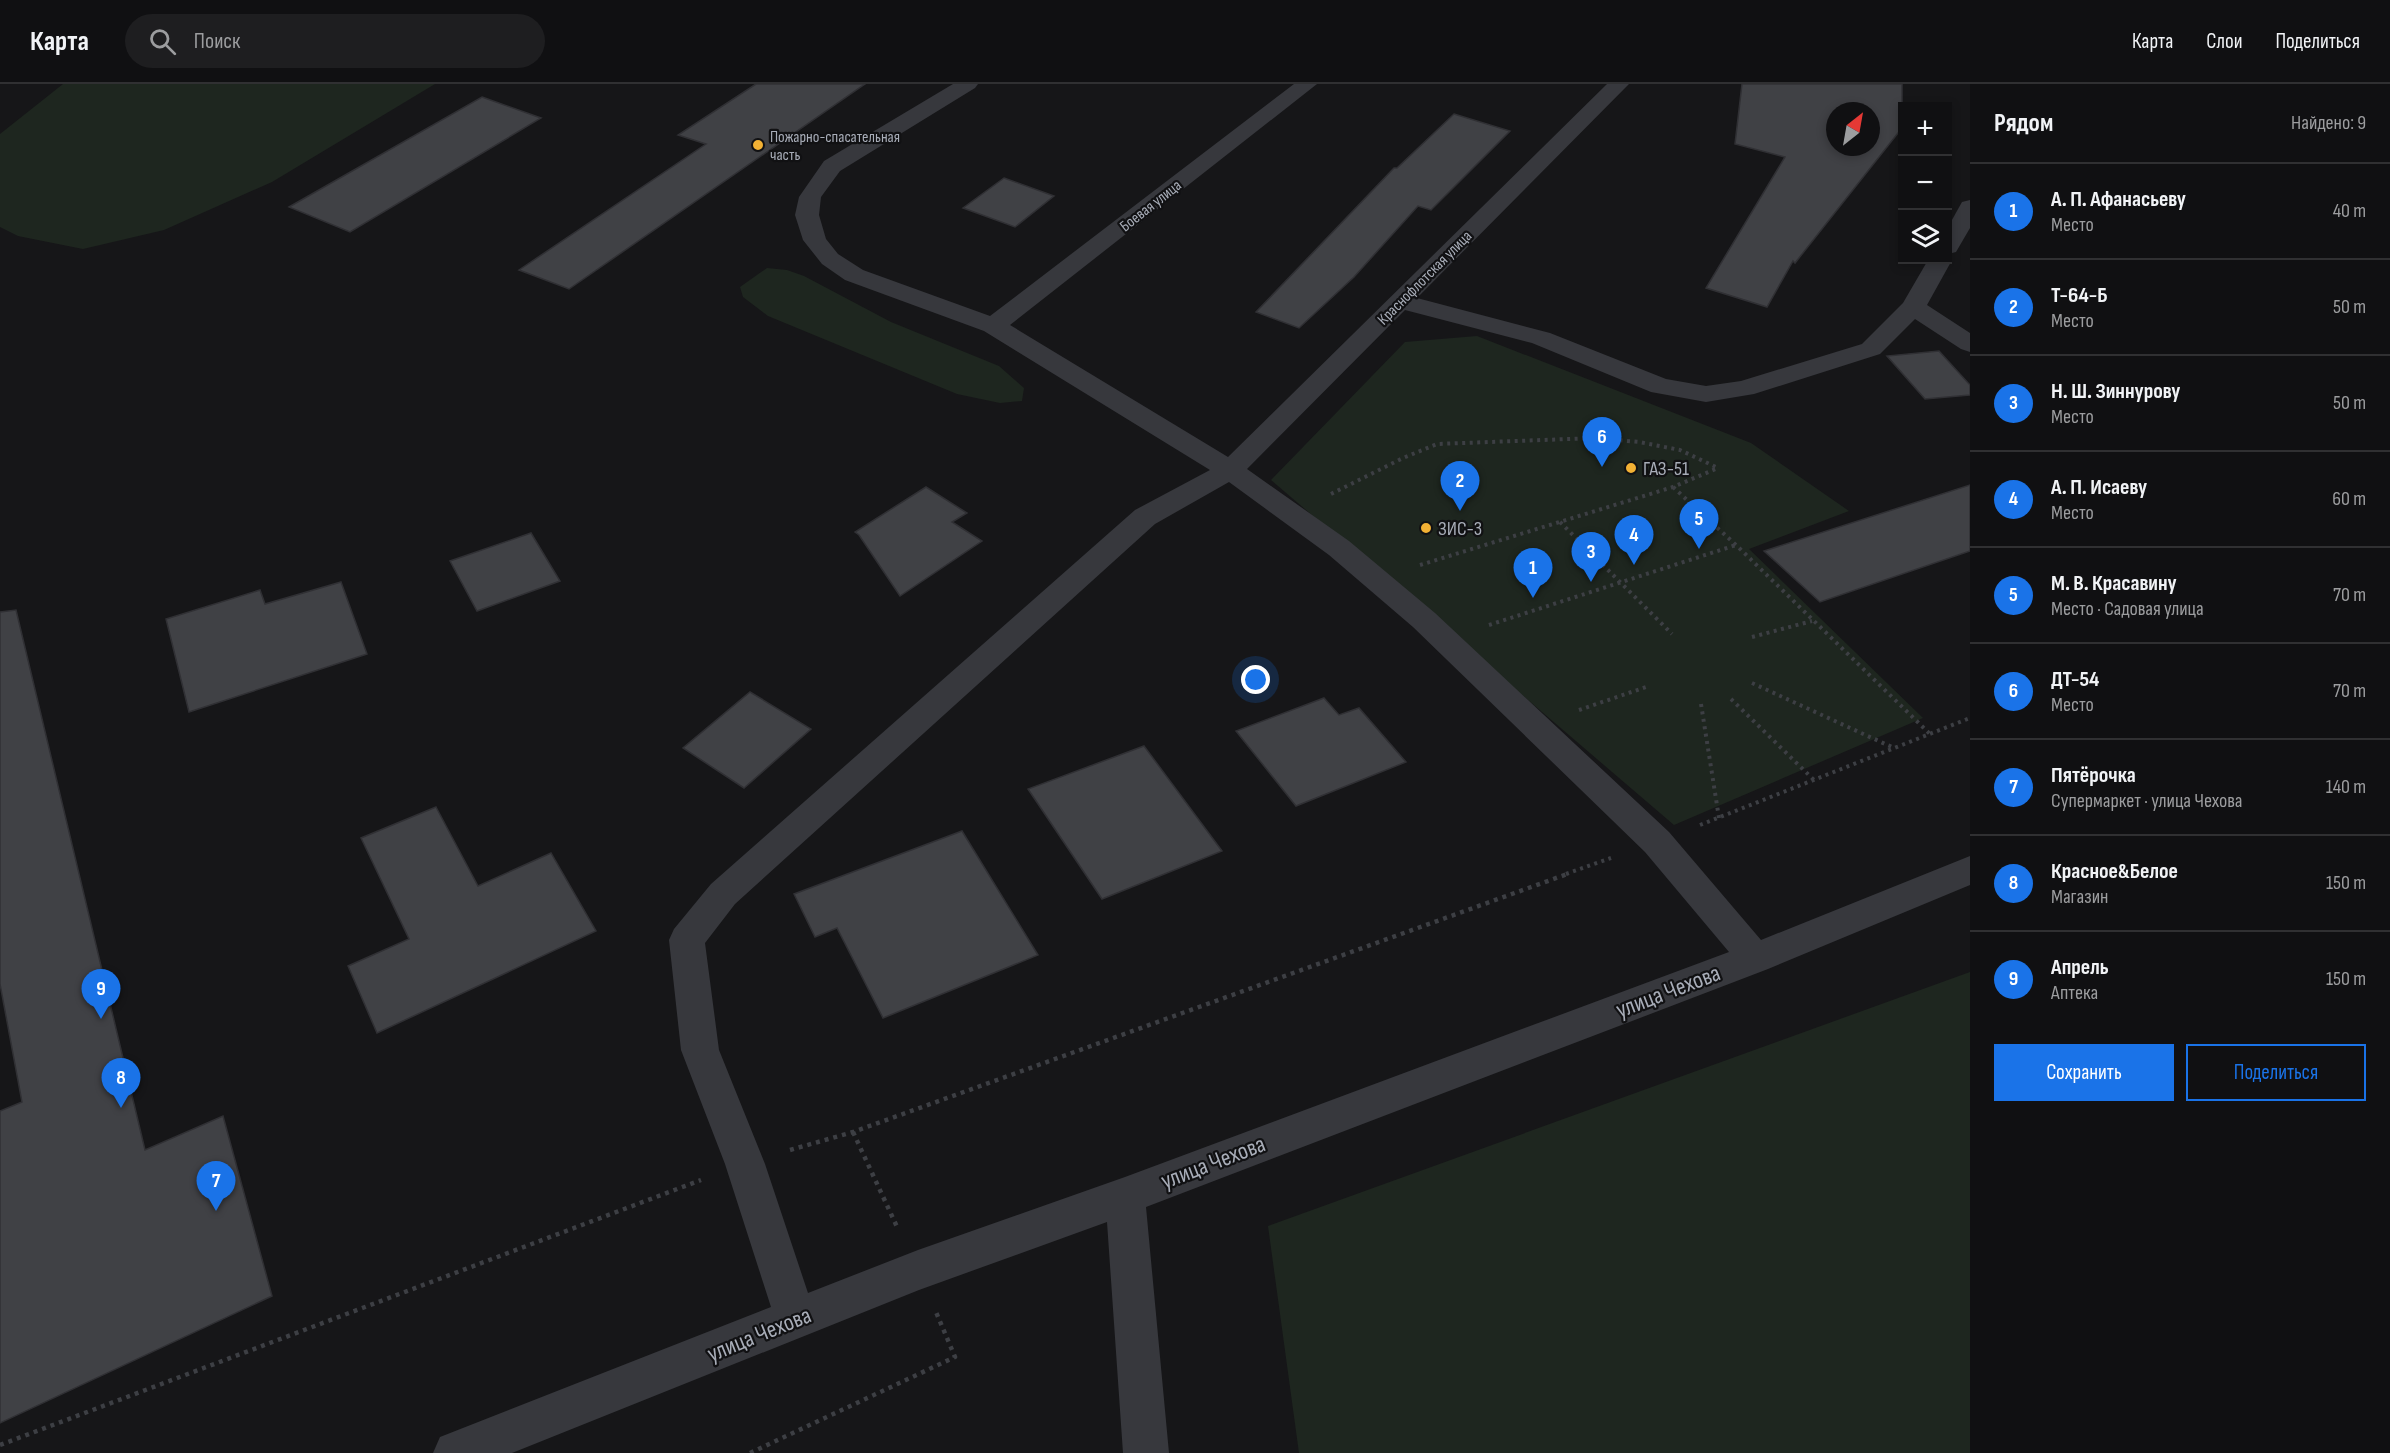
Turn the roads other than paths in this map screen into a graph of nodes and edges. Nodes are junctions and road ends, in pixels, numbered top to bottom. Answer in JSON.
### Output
{"nodes":[{"id":1,"x":968,"y":84,"type":"edge"},
{"id":2,"x":1307,"y":84,"type":"edge"},
{"id":3,"x":1619,"y":84,"type":"edge"},
{"id":4,"x":1970,"y":207,"type":"edge"},
{"id":5,"x":1952,"y":238,"type":"edge"},
{"id":6,"x":1938,"y":264,"type":"edge"},
{"id":7,"x":1400,"y":301,"type":"junction"},
{"id":8,"x":1913,"y":307,"type":"junction"},
{"id":9,"x":993,"y":326,"type":"junction"},
{"id":10,"x":1970,"y":344,"type":"edge"},
{"id":11,"x":1230,"y":470,"type":"junction"},
{"id":12,"x":1970,"y":870,"type":"edge"},
{"id":13,"x":1755,"y":958,"type":"junction"},
{"id":14,"x":1125,"y":1196,"type":"junction"},
{"id":15,"x":796,"y":1320,"type":"junction"},
{"id":16,"x":456,"y":1453,"type":"edge"},
{"id":17,"x":1146,"y":1453,"type":"edge"}],
"edges":[{"from":1,"to":9,"type":"street"},
{"from":2,"to":9,"type":"street","name":"Боевая улица"},
{"from":3,"to":7,"type":"street","name":"Краснофлотская улица"},
{"from":4,"to":5,"type":"street"},
{"from":6,"to":8,"type":"street"},
{"from":7,"to":8,"type":"street"},
{"from":7,"to":11,"type":"street","name":"Краснофлотская улица"},
{"from":8,"to":10,"type":"street"},
{"from":9,"to":11,"type":"street"},
{"from":11,"to":13,"type":"street"},
{"from":11,"to":15,"type":"street","name":"Краснофлотская улица"},
{"from":12,"to":13,"type":"street","name":"улица Чехова"},
{"from":13,"to":14,"type":"street","name":"улица Чехова"},
{"from":14,"to":15,"type":"street","name":"улица Чехова"},
{"from":14,"to":17,"type":"street"},
{"from":15,"to":16,"type":"street","name":"улица Чехова"}]}
